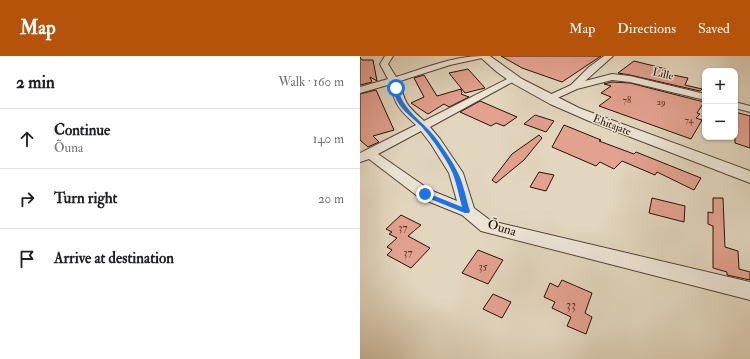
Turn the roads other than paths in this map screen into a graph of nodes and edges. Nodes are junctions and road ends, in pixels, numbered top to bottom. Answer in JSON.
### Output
{"nodes":[{"id":1,"x":389,"y":56,"type":"edge"},
{"id":2,"x":479,"y":56,"type":"edge"},
{"id":3,"x":484,"y":56,"type":"edge"},
{"id":4,"x":609,"y":56,"type":"edge"},
{"id":5,"x":514,"y":79,"type":"junction"},
{"id":6,"x":395,"y":80,"type":"junction"},
{"id":7,"x":574,"y":87,"type":"junction"},
{"id":8,"x":360,"y":90,"type":"edge"},
{"id":9,"x":702,"y":96,"type":"edge"},
{"id":10,"x":548,"y":99,"type":"junction"},
{"id":11,"x":738,"y":106,"type":"edge"},
{"id":12,"x":750,"y":109,"type":"edge"},
{"id":13,"x":423,"y":126,"type":"junction"},
{"id":14,"x":365,"y":156,"type":"edge"},
{"id":15,"x":750,"y":177,"type":"edge"},
{"id":16,"x":467,"y":211,"type":"junction"},
{"id":17,"x":750,"y":291,"type":"edge"}],
"edges":[{"from":1,"to":6,"type":"street"},
{"from":2,"to":6,"type":"street"},
{"from":3,"to":5,"type":"street","name":"Ehitajate"},
{"from":4,"to":7,"type":"street"},
{"from":5,"to":10,"type":"street","name":"Ehitajate"},
{"from":5,"to":13,"type":"street"},
{"from":6,"to":8,"type":"street"},
{"from":6,"to":13,"type":"street"},
{"from":7,"to":9,"type":"street","name":"Lille"},
{"from":7,"to":10,"type":"street","name":"Lille"},
{"from":10,"to":15,"type":"street","name":"Ehitajate"},
{"from":11,"to":12,"type":"street"},
{"from":13,"to":14,"type":"street"},
{"from":13,"to":16,"type":"street"},
{"from":14,"to":16,"type":"street","name":"Õuna"},
{"from":16,"to":17,"type":"street","name":"Õuna"}]}
